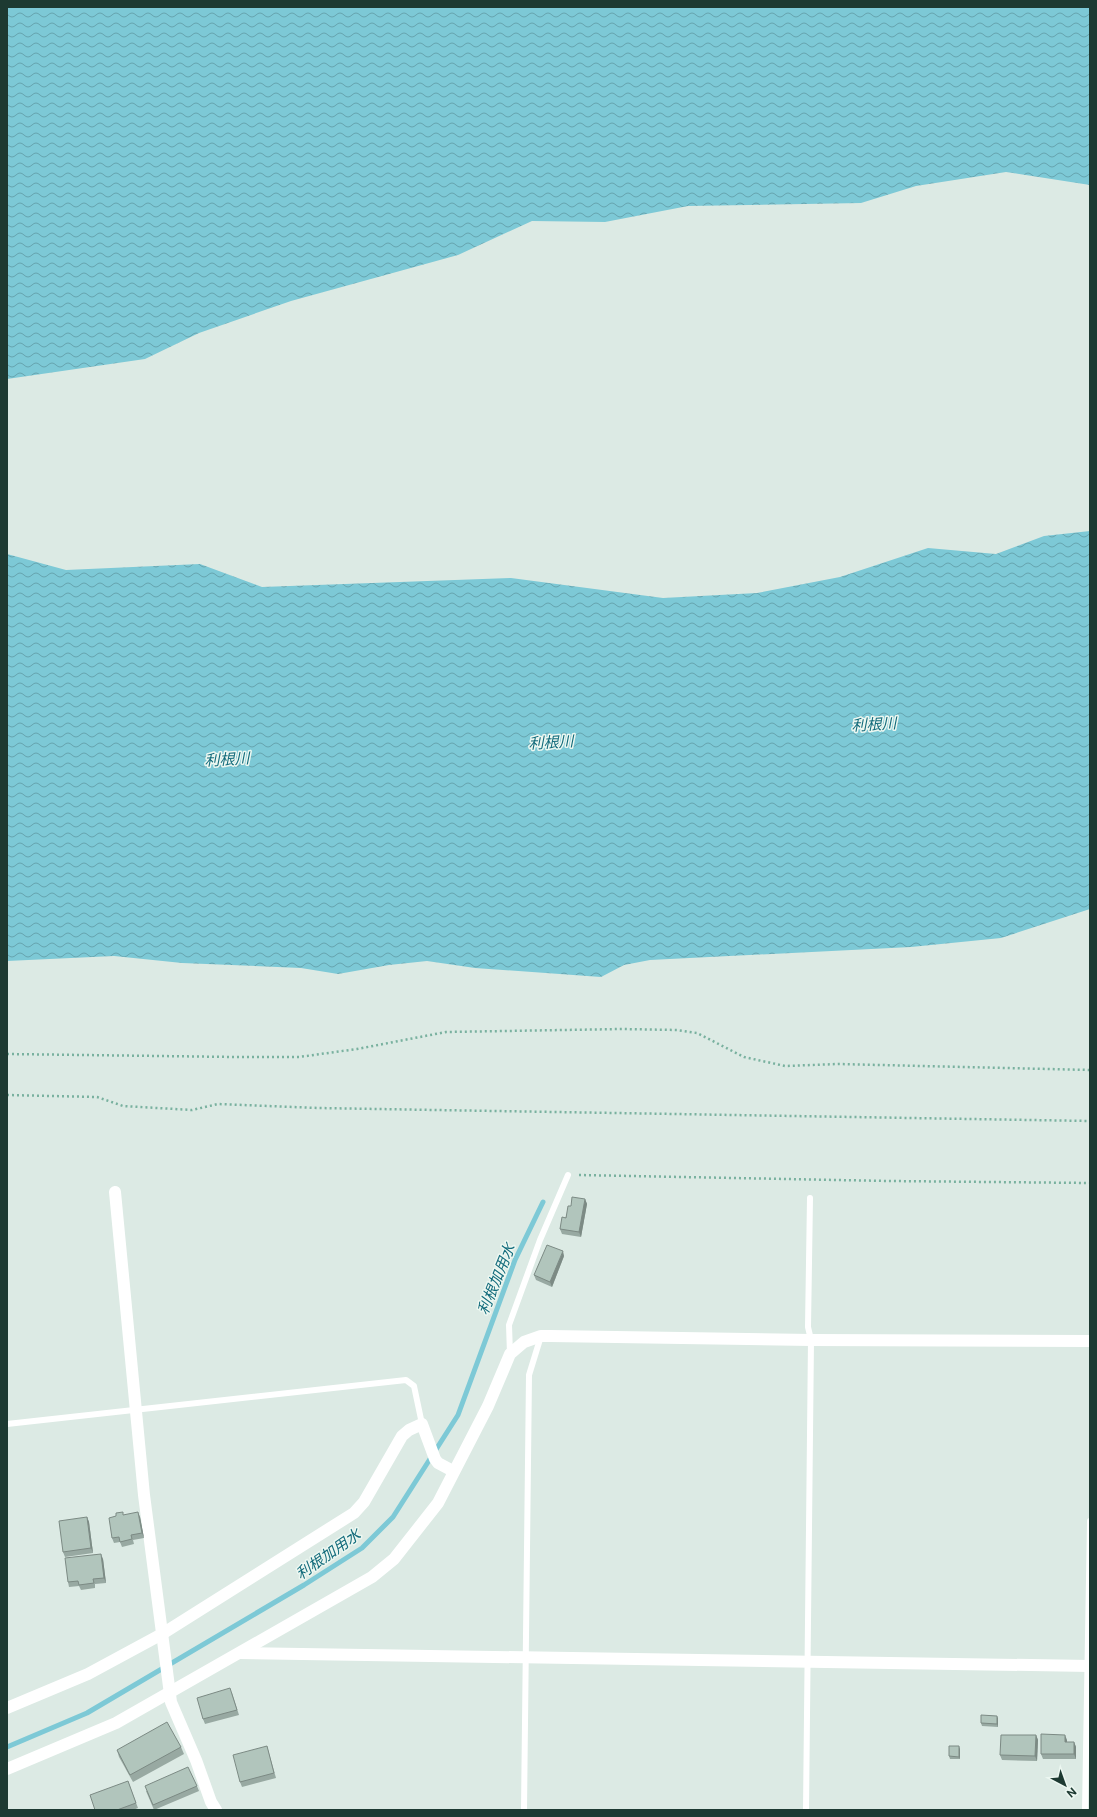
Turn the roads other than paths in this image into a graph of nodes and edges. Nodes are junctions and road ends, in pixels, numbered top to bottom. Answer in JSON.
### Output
{"nodes":[{"id":1,"x":568,"y":1175,"type":"road end"},
{"id":2,"x":114,"y":1192,"type":"dead end"},
{"id":3,"x":810,"y":1198,"type":"dead end"},
{"id":4,"x":541,"y":1336,"type":"junction"},
{"id":5,"x":811,"y":1340,"type":"junction"},
{"id":6,"x":1090,"y":1341,"type":"edge"},
{"id":7,"x":510,"y":1354,"type":"junction"},
{"id":8,"x":136,"y":1410,"type":"junction"},
{"id":9,"x":7,"y":1424,"type":"edge"},
{"id":10,"x":422,"y":1424,"type":"junction"},
{"id":11,"x":453,"y":1472,"type":"junction"},
{"id":12,"x":1090,"y":1521,"type":"edge"},
{"id":13,"x":162,"y":1634,"type":"junction"},
{"id":14,"x":239,"y":1652,"type":"junction"},
{"id":15,"x":526,"y":1657,"type":"junction"},
{"id":16,"x":808,"y":1662,"type":"junction"},
{"id":17,"x":1089,"y":1666,"type":"edge"},
{"id":18,"x":170,"y":1691,"type":"junction"},
{"id":19,"x":7,"y":1708,"type":"edge"},
{"id":20,"x":7,"y":1769,"type":"edge"},
{"id":21,"x":216,"y":1810,"type":"edge"},
{"id":22,"x":524,"y":1810,"type":"edge"},
{"id":23,"x":806,"y":1810,"type":"edge"},
{"id":24,"x":1086,"y":1810,"type":"edge"}],
"edges":[{"from":1,"to":7,"type":"lane"},
{"from":2,"to":8,"type":"street"},
{"from":3,"to":5,"type":"lane"},
{"from":4,"to":5,"type":"street"},
{"from":4,"to":7,"type":"street"},
{"from":4,"to":15,"type":"lane"},
{"from":5,"to":6,"type":"street"},
{"from":5,"to":16,"type":"lane"},
{"from":7,"to":11,"type":"street"},
{"from":8,"to":9,"type":"lane"},
{"from":8,"to":10,"type":"lane"},
{"from":8,"to":13,"type":"street"},
{"from":10,"to":11,"type":"street"},
{"from":10,"to":13,"type":"street"},
{"from":11,"to":14,"type":"street"},
{"from":12,"to":17,"type":"lane"},
{"from":13,"to":18,"type":"street"},
{"from":13,"to":19,"type":"street"},
{"from":14,"to":15,"type":"street"},
{"from":14,"to":18,"type":"street"},
{"from":15,"to":16,"type":"street"},
{"from":15,"to":22,"type":"lane"},
{"from":16,"to":17,"type":"street"},
{"from":16,"to":23,"type":"lane"},
{"from":17,"to":24,"type":"lane"},
{"from":18,"to":20,"type":"street"},
{"from":18,"to":21,"type":"street"}]}
